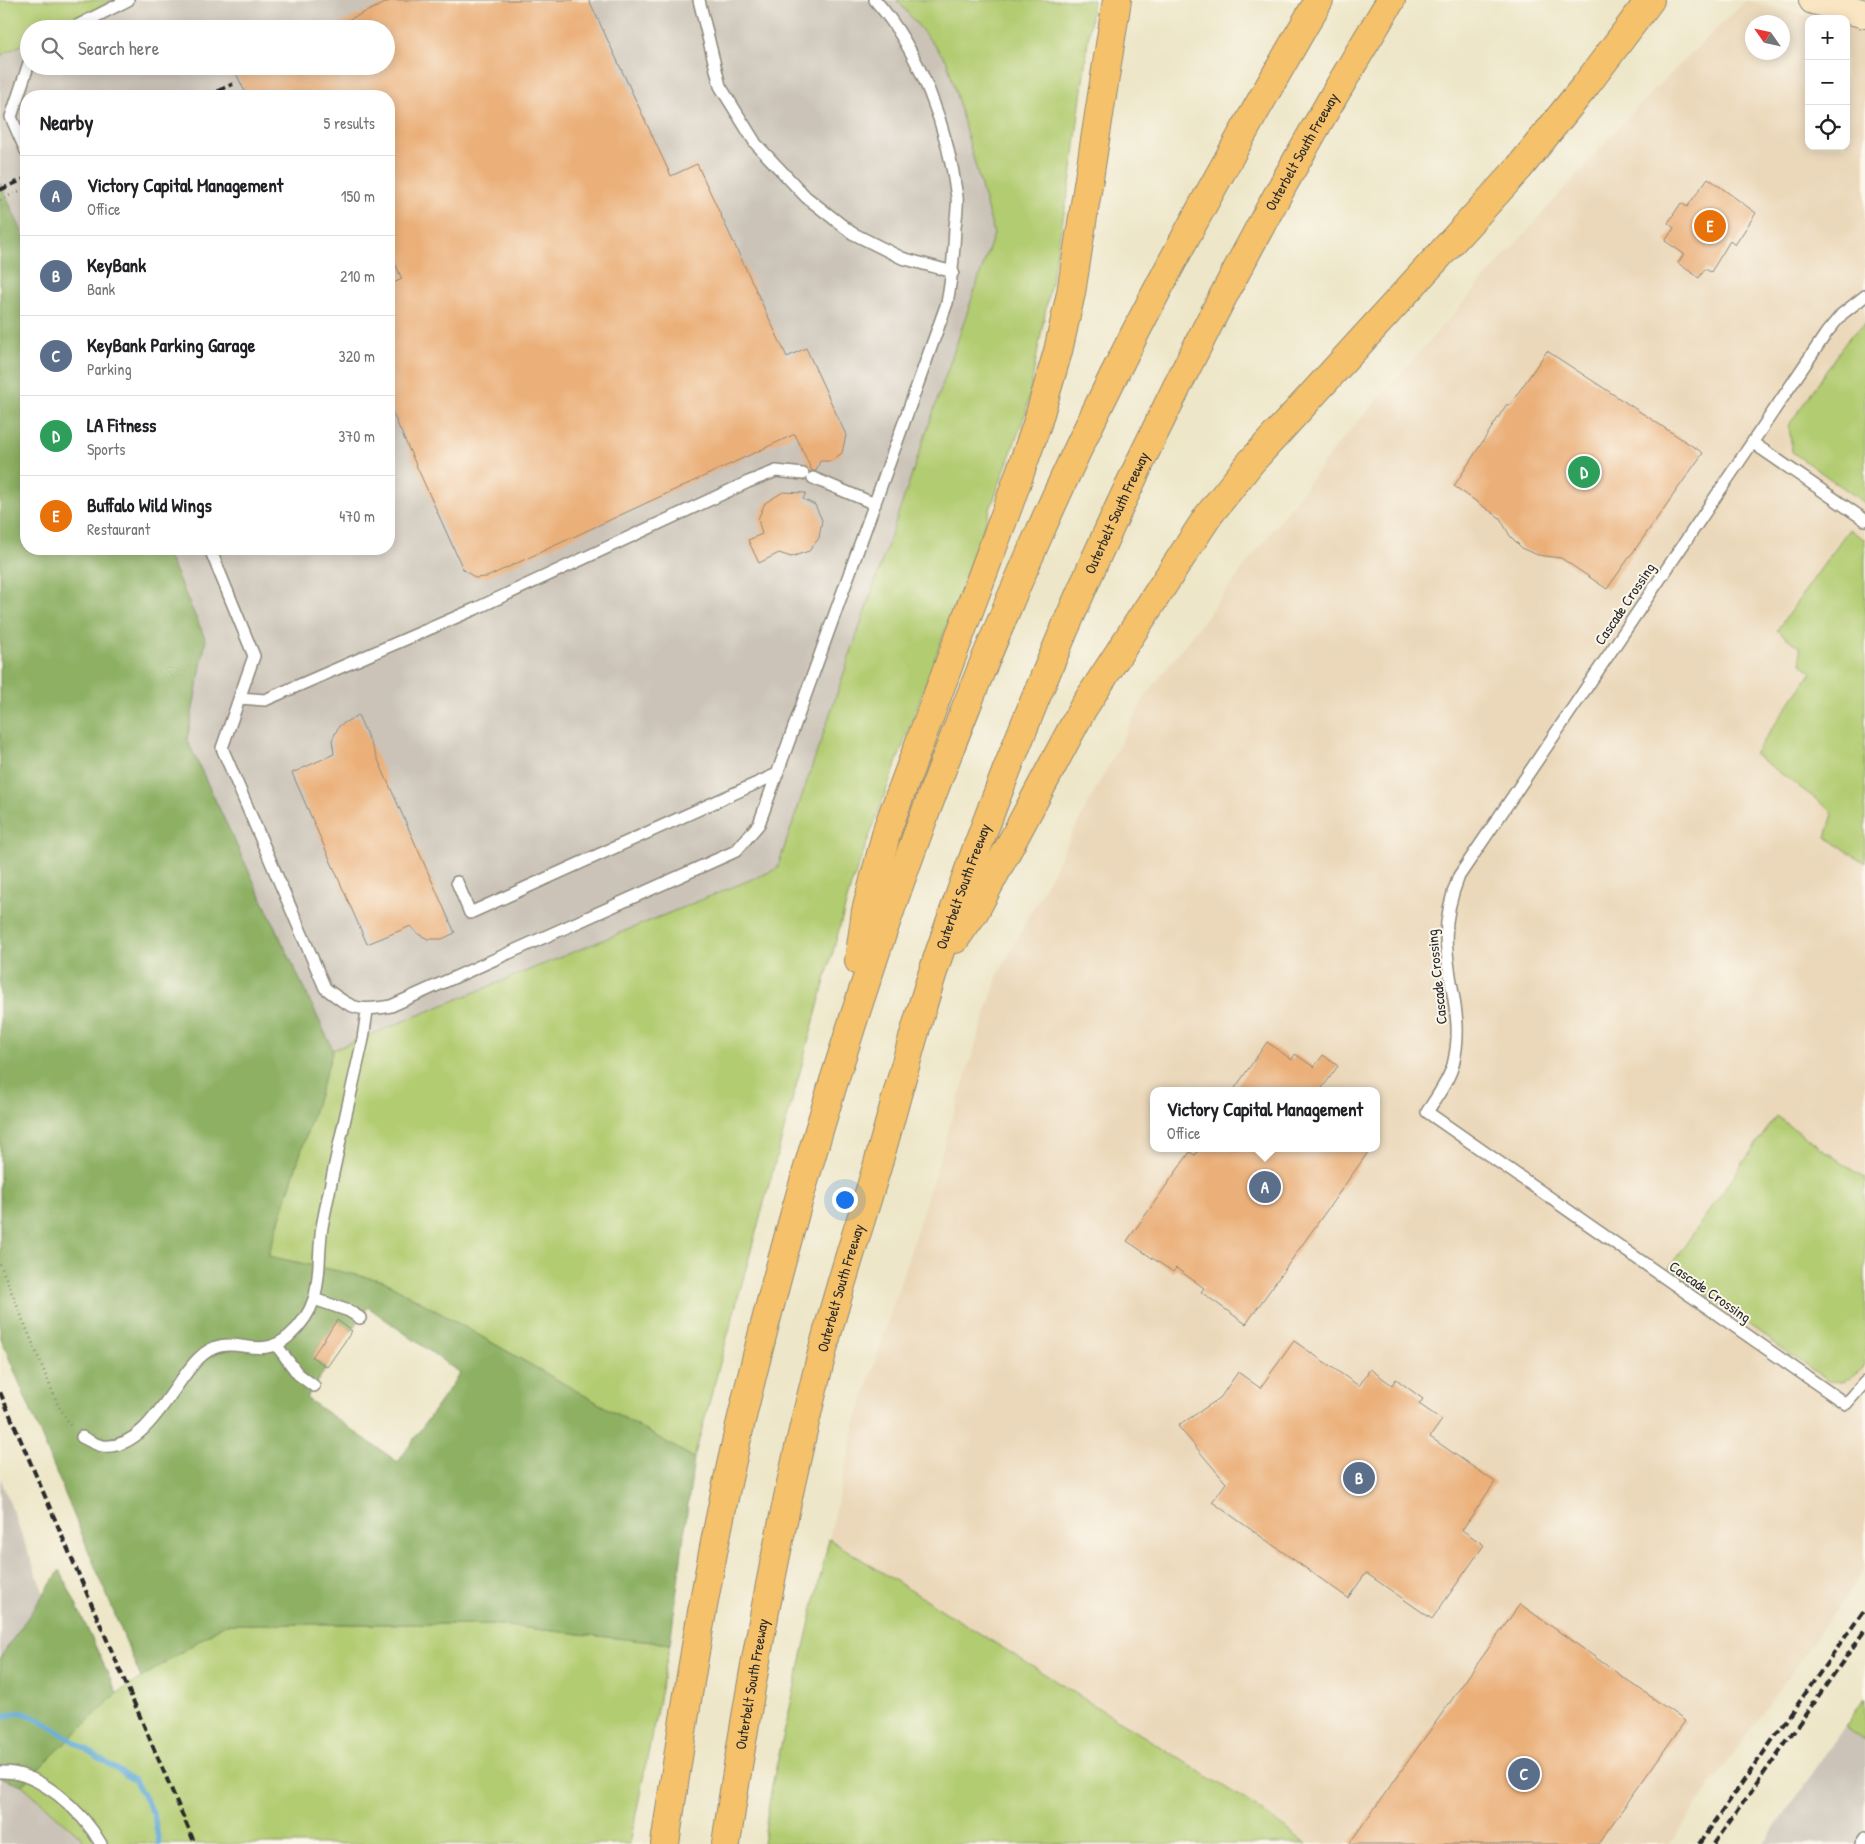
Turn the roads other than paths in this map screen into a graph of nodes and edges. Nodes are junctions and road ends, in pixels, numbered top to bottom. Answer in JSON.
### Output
{"nodes":[{"id":1,"x":128,"y":0,"type":"edge"},
{"id":2,"x":699,"y":0,"type":"edge"},
{"id":3,"x":874,"y":0,"type":"edge"},
{"id":4,"x":1117,"y":0,"type":"edge"},
{"id":5,"x":1319,"y":0,"type":"edge"},
{"id":6,"x":1391,"y":0,"type":"edge"},
{"id":7,"x":1650,"y":0,"type":"edge"},
{"id":8,"x":1813,"y":0,"type":"edge"},
{"id":9,"x":1865,"y":14,"type":"edge"},
{"id":10,"x":89,"y":20,"type":"edge"},
{"id":11,"x":25,"y":75,"type":"edge"},
{"id":12,"x":20,"y":90,"type":"edge"},
{"id":13,"x":20,"y":90,"type":"edge"},
{"id":14,"x":20,"y":137,"type":"edge"},
{"id":15,"x":953,"y":272,"type":"junction"},
{"id":16,"x":1865,"y":296,"type":"edge"},
{"id":17,"x":1753,"y":443,"type":"junction"},
{"id":18,"x":875,"y":504,"type":"junction"},
{"id":19,"x":1865,"y":520,"type":"edge"},
{"id":20,"x":212,"y":555,"type":"edge"},
{"id":21,"x":240,"y":698,"type":"junction"},
{"id":22,"x":777,"y":774,"type":"junction"},
{"id":23,"x":457,"y":882,"type":"dead end"},
{"id":24,"x":940,"y":952,"type":"junction"},
{"id":25,"x":367,"y":1010,"type":"junction"},
{"id":26,"x":850,"y":1026,"type":"junction"},
{"id":27,"x":314,"y":1300,"type":"junction"},
{"id":28,"x":360,"y":1318,"type":"dead end"},
{"id":29,"x":277,"y":1346,"type":"junction"},
{"id":30,"x":1865,"y":1382,"type":"edge"},
{"id":31,"x":314,"y":1386,"type":"dead end"},
{"id":32,"x":82,"y":1437,"type":"road end"},
{"id":33,"x":0,"y":1772,"type":"edge"},
{"id":34,"x":1865,"y":1838,"type":"edge"},
{"id":35,"x":102,"y":1844,"type":"edge"},
{"id":36,"x":665,"y":1844,"type":"edge"},
{"id":37,"x":726,"y":1844,"type":"edge"},
{"id":38,"x":1861,"y":1844,"type":"edge"}],
"edges":[{"from":1,"to":10,"type":"lane"},
{"from":2,"to":15,"type":"lane"},
{"from":3,"to":15,"type":"lane"},
{"from":4,"to":26,"type":"highway"},
{"from":5,"to":26,"type":"highway"},
{"from":6,"to":24,"type":"highway","name":"Outerbelt South Freeway"},
{"from":7,"to":24,"type":"highway"},
{"from":8,"to":9,"type":"main road"},
{"from":11,"to":13,"type":"lane"},
{"from":12,"to":14,"type":"lane"},
{"from":15,"to":18,"type":"lane"},
{"from":16,"to":17,"type":"lane","name":"Cascade Crossing"},
{"from":17,"to":19,"type":"lane"},
{"from":17,"to":30,"type":"lane","name":"Cascade Crossing"},
{"from":18,"to":21,"type":"lane"},
{"from":18,"to":22,"type":"lane"},
{"from":20,"to":21,"type":"lane"},
{"from":21,"to":25,"type":"lane"},
{"from":22,"to":23,"type":"lane"},
{"from":22,"to":25,"type":"lane"},
{"from":24,"to":37,"type":"highway","name":"Outerbelt South Freeway"},
{"from":25,"to":27,"type":"lane"},
{"from":26,"to":36,"type":"highway"},
{"from":27,"to":28,"type":"lane"},
{"from":27,"to":29,"type":"lane"},
{"from":29,"to":31,"type":"lane"},
{"from":29,"to":32,"type":"lane"},
{"from":33,"to":35,"type":"lane"},
{"from":34,"to":38,"type":"lane"}]}
